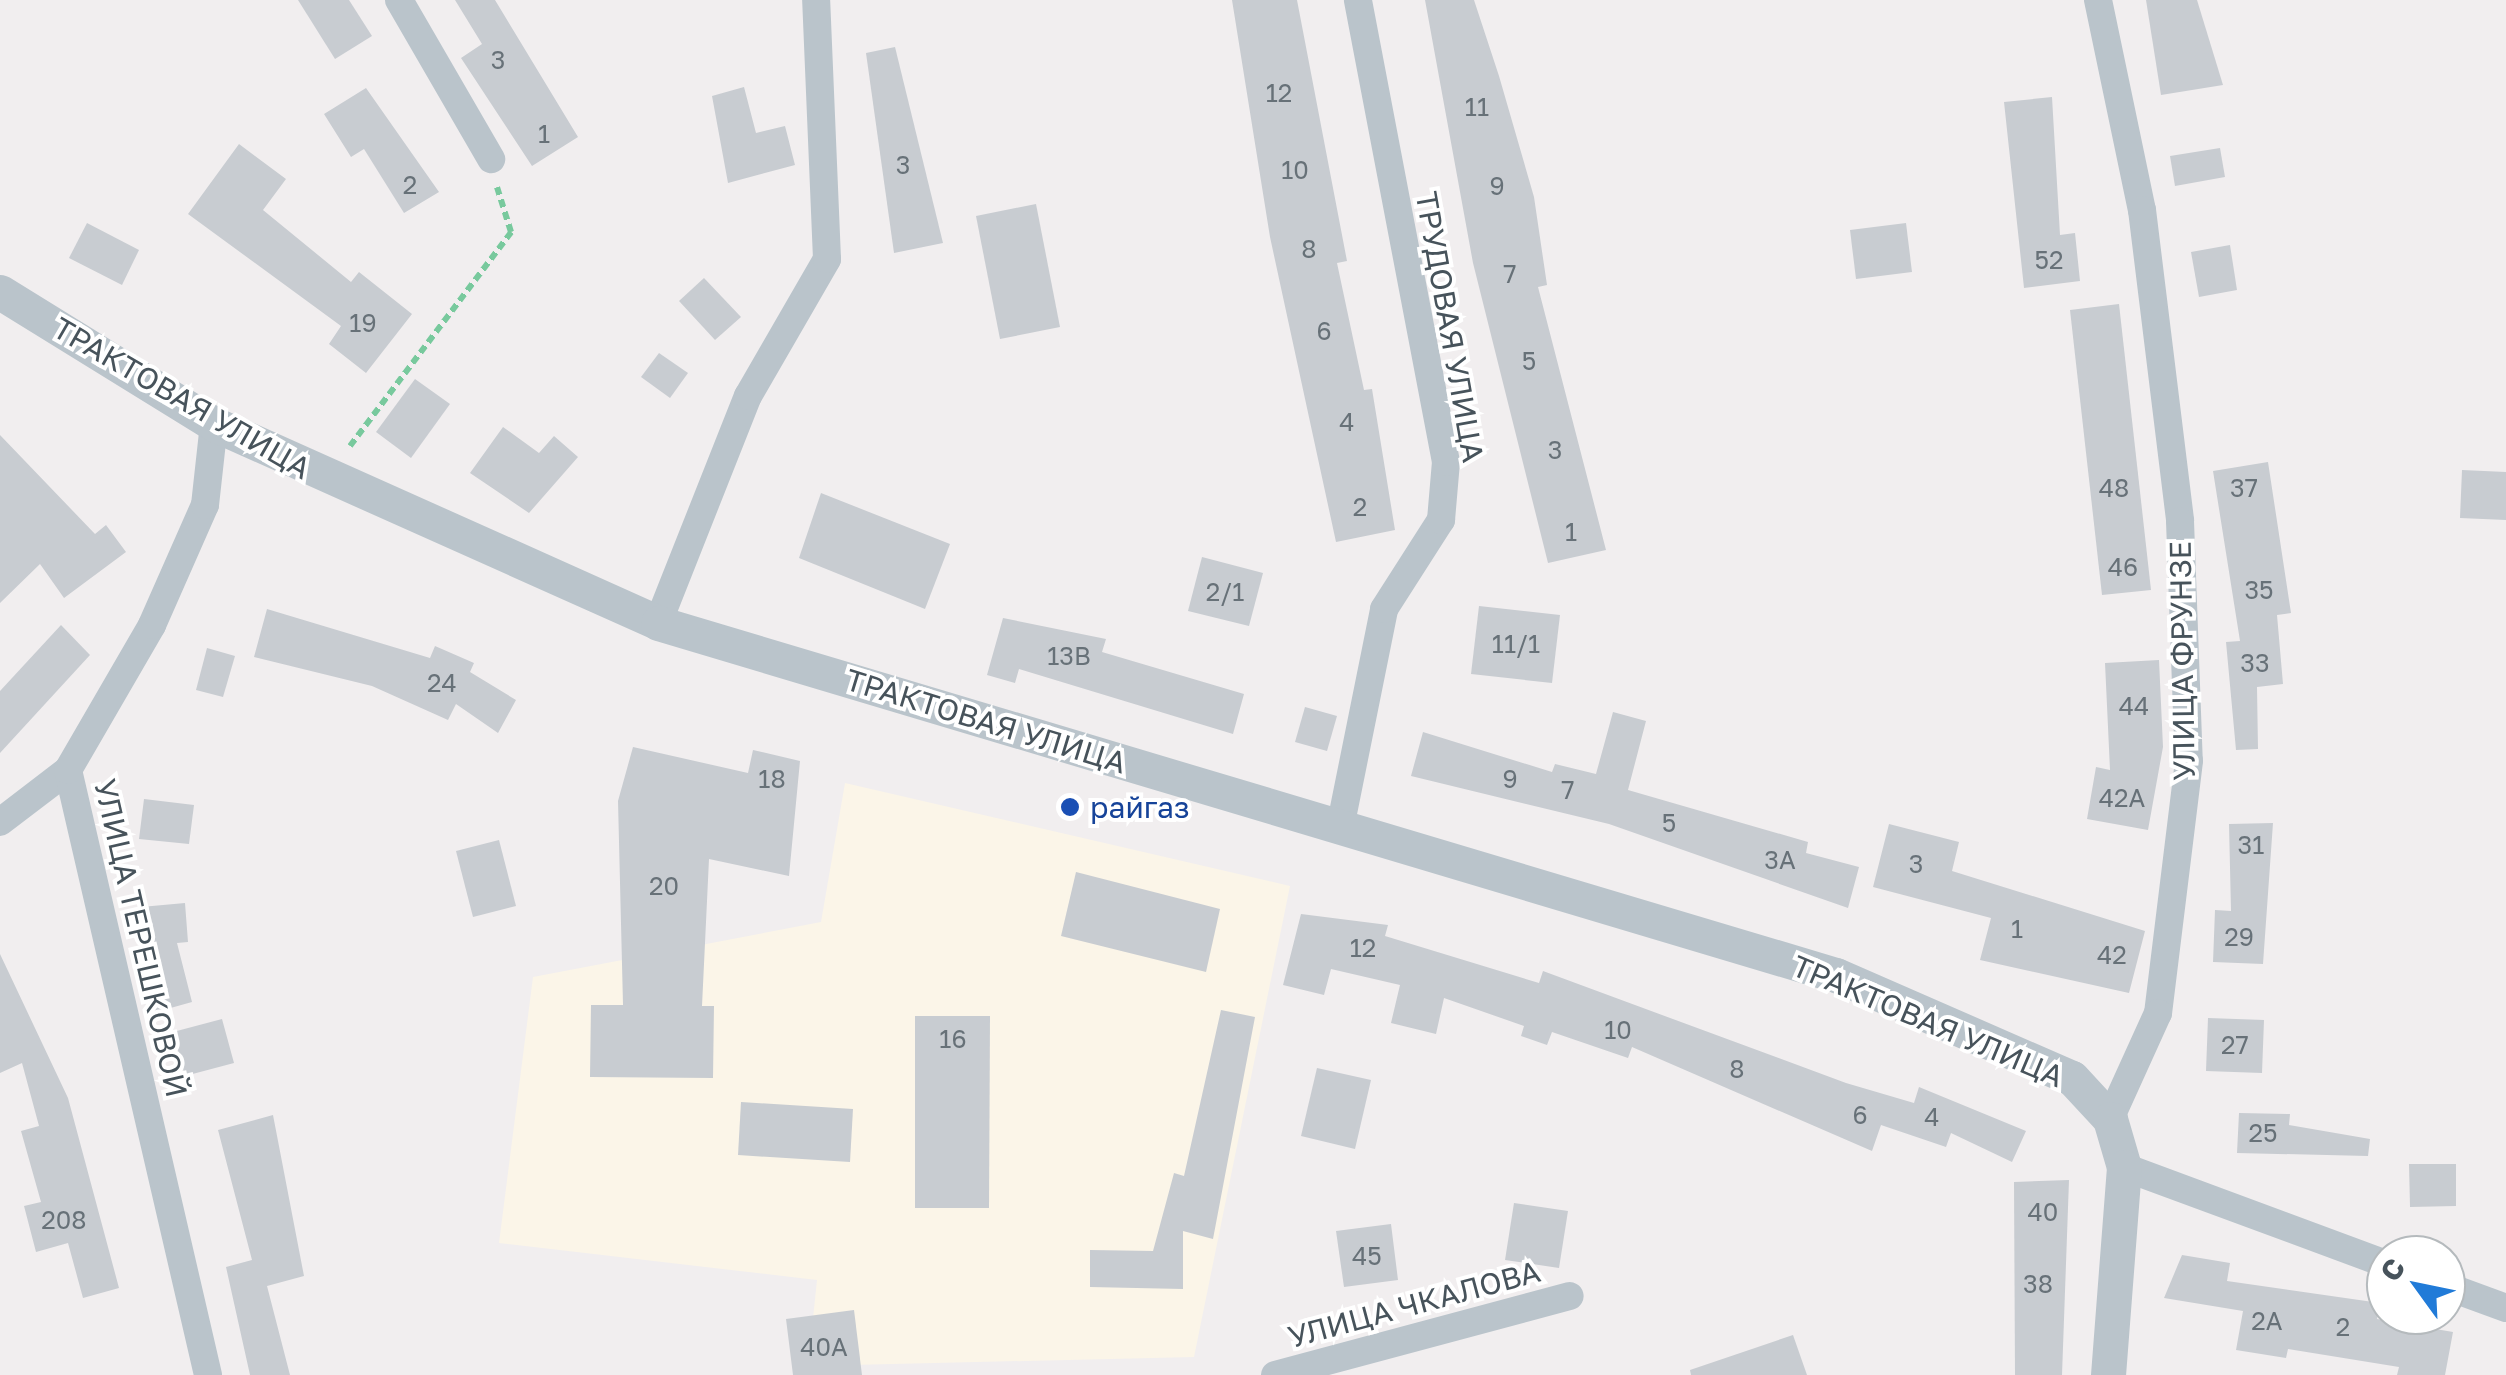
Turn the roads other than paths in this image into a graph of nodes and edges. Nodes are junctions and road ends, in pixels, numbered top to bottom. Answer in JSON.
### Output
{"nodes":[{"id":1,"x":399,"y":0,"type":"edge"},
{"id":2,"x":816,"y":0,"type":"edge"},
{"id":3,"x":1358,"y":0,"type":"edge"},
{"id":4,"x":2098,"y":0,"type":"edge"},
{"id":5,"x":492,"y":159,"type":"road end"},
{"id":6,"x":0,"y":292,"type":"edge"},
{"id":7,"x":214,"y":424,"type":"junction"},
{"id":8,"x":658,"y":623,"type":"junction"},
{"id":9,"x":68,"y":770,"type":"junction"},
{"id":10,"x":0,"y":822,"type":"edge"},
{"id":11,"x":1340,"y":828,"type":"junction"},
{"id":12,"x":2110,"y":1119,"type":"junction"},
{"id":13,"x":2124,"y":1167,"type":"junction"},
{"id":14,"x":2366,"y":1257,"type":"edge"},
{"id":15,"x":2466,"y":1293,"type":"edge"},
{"id":16,"x":1570,"y":1296,"type":"dead end"},
{"id":17,"x":2506,"y":1308,"type":"edge"},
{"id":18,"x":208,"y":1375,"type":"edge"},
{"id":19,"x":1275,"y":1375,"type":"edge"},
{"id":20,"x":2108,"y":1375,"type":"edge"}],
"edges":[{"from":1,"to":5,"type":"street"},
{"from":2,"to":8,"type":"street"},
{"from":3,"to":11,"type":"street","name":"ТРУДОВАЯ УЛИЦА"},
{"from":4,"to":12,"type":"street","name":"УЛИЦА ФРУНЗЕ"},
{"from":6,"to":7,"type":"street","name":"ТРАКТОВАЯ УЛИЦА"},
{"from":7,"to":8,"type":"street","name":"ТРАКТОВАЯ УЛИЦА"},
{"from":7,"to":9,"type":"street","name":"УЛИЦА ТЕРЕШКОВОЙ"},
{"from":8,"to":11,"type":"street","name":"ТРАКТОВАЯ УЛИЦА"},
{"from":9,"to":10,"type":"street"},
{"from":9,"to":18,"type":"street","name":"УЛИЦА ТЕРЕШКОВОЙ"},
{"from":11,"to":12,"type":"street","name":"ТРАКТОВАЯ УЛИЦА"},
{"from":12,"to":13,"type":"street"},
{"from":13,"to":14,"type":"street"},
{"from":13,"to":20,"type":"street"},
{"from":15,"to":17,"type":"street"},
{"from":16,"to":19,"type":"street","name":"УЛИЦА ЧКАЛОВА"}]}
